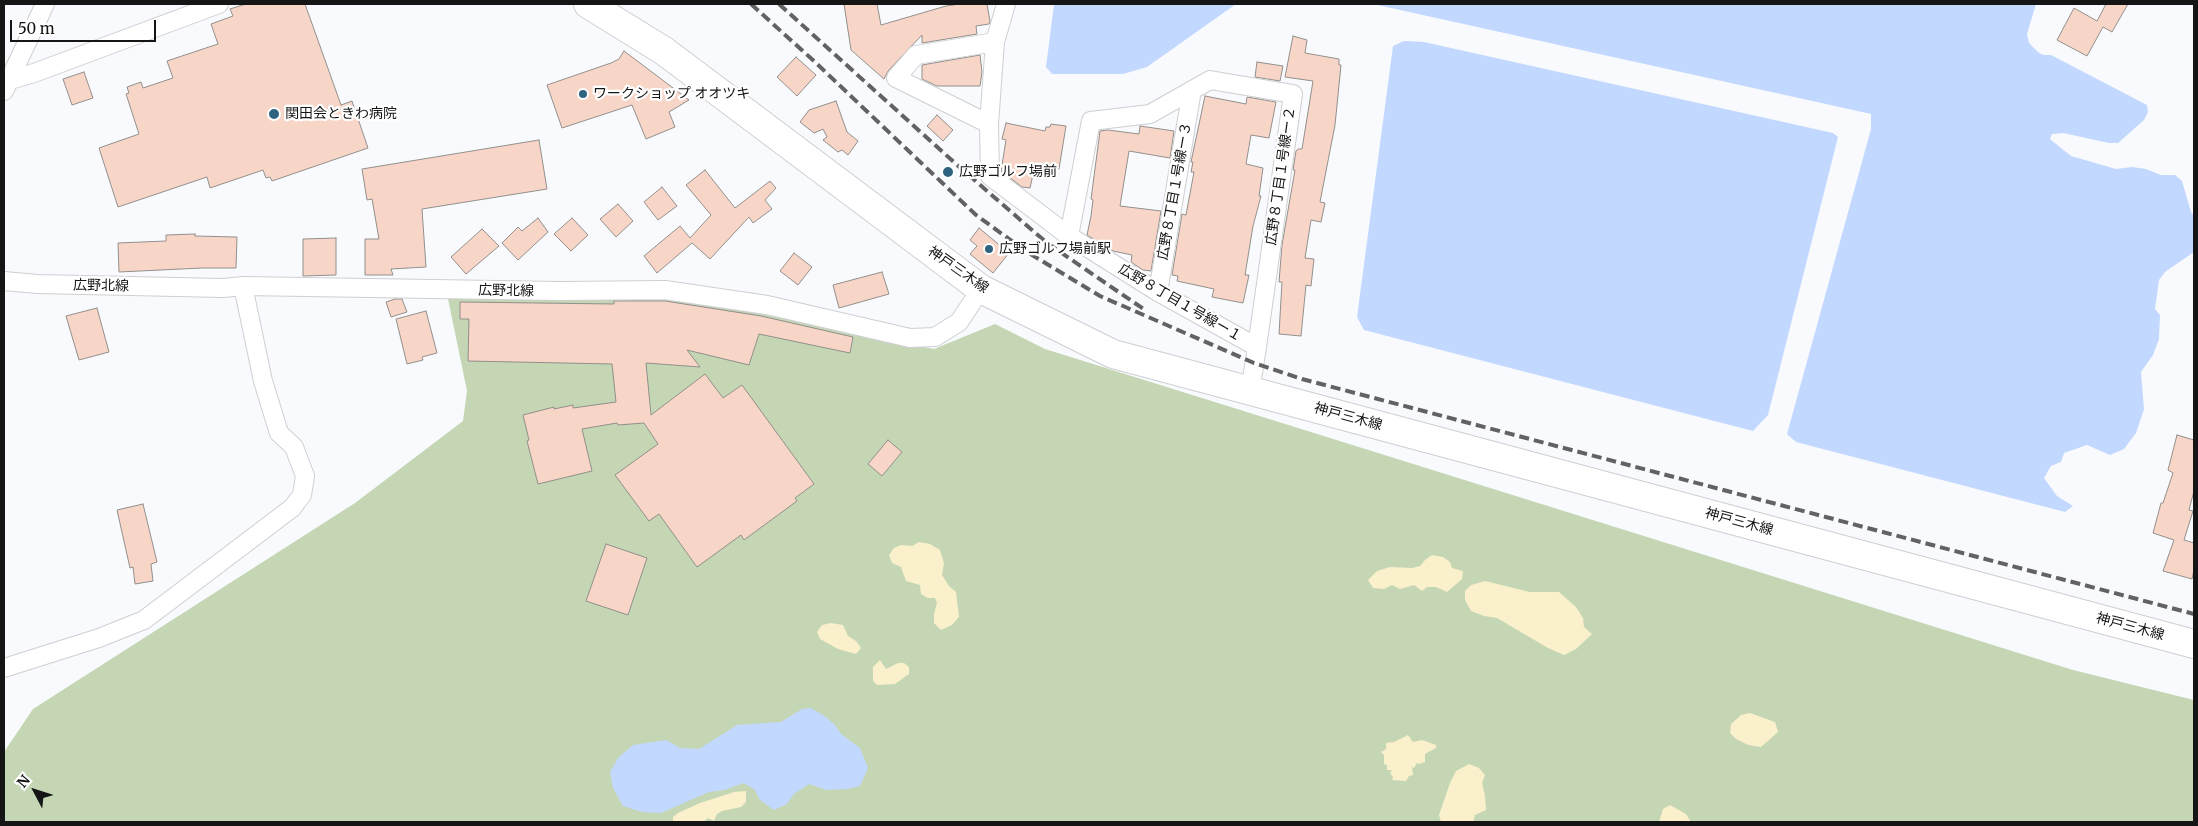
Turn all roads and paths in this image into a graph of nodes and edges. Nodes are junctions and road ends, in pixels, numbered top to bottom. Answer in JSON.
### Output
{"nodes":[{"id":1,"x":45,"y":4,"type":"edge"},
{"id":2,"x":219,"y":4,"type":"edge"},
{"id":3,"x":588,"y":4,"type":"edge"},
{"id":4,"x":1006,"y":4,"type":"edge"},
{"id":5,"x":995,"y":42,"type":"junction"},
{"id":6,"x":7,"y":85,"type":"edge"},
{"id":7,"x":1192,"y":90,"type":"junction"},
{"id":8,"x":989,"y":124,"type":"junction"},
{"id":9,"x":1069,"y":236,"type":"junction"},
{"id":10,"x":4,"y":281,"type":"edge"},
{"id":11,"x":243,"y":286,"type":"junction"},
{"id":12,"x":981,"y":289,"type":"junction"},
{"id":13,"x":1158,"y":292,"type":"junction"},
{"id":14,"x":1257,"y":347,"type":"junction"},
{"id":15,"x":1250,"y":391,"type":"junction"},
{"id":16,"x":2194,"y":644,"type":"edge"},
{"id":17,"x":4,"y":668,"type":"edge"}],
"edges":[{"from":1,"to":6,"type":"street"},
{"from":2,"to":6,"type":"street"},
{"from":3,"to":12,"type":"main road","name":"神戸三木線"},
{"from":4,"to":5,"type":"street","name":"広野８丁目１号線ー１"},
{"from":5,"to":8,"type":"street","name":"広野８丁目１号線ー１"},
{"from":5,"to":8,"type":"street"},
{"from":7,"to":9,"type":"street","name":"広野８丁目１号線ー２"},
{"from":7,"to":13,"type":"street","name":"広野８丁目１号線ー３"},
{"from":7,"to":14,"type":"street","name":"広野８丁目１号線ー２"},
{"from":8,"to":9,"type":"street","name":"広野８丁目１号線ー１"},
{"from":9,"to":13,"type":"street","name":"広野８丁目１号線ー１"},
{"from":10,"to":11,"type":"street","name":"広野北線"},
{"from":11,"to":12,"type":"street","name":"広野北線"},
{"from":11,"to":17,"type":"street"},
{"from":12,"to":15,"type":"main road","name":"神戸三木線"},
{"from":13,"to":14,"type":"street","name":"広野８丁目１号線ー１"},
{"from":14,"to":15,"type":"street","name":"広野８丁目１号線ー１"},
{"from":15,"to":16,"type":"main road","name":"神戸三木線"}]}
